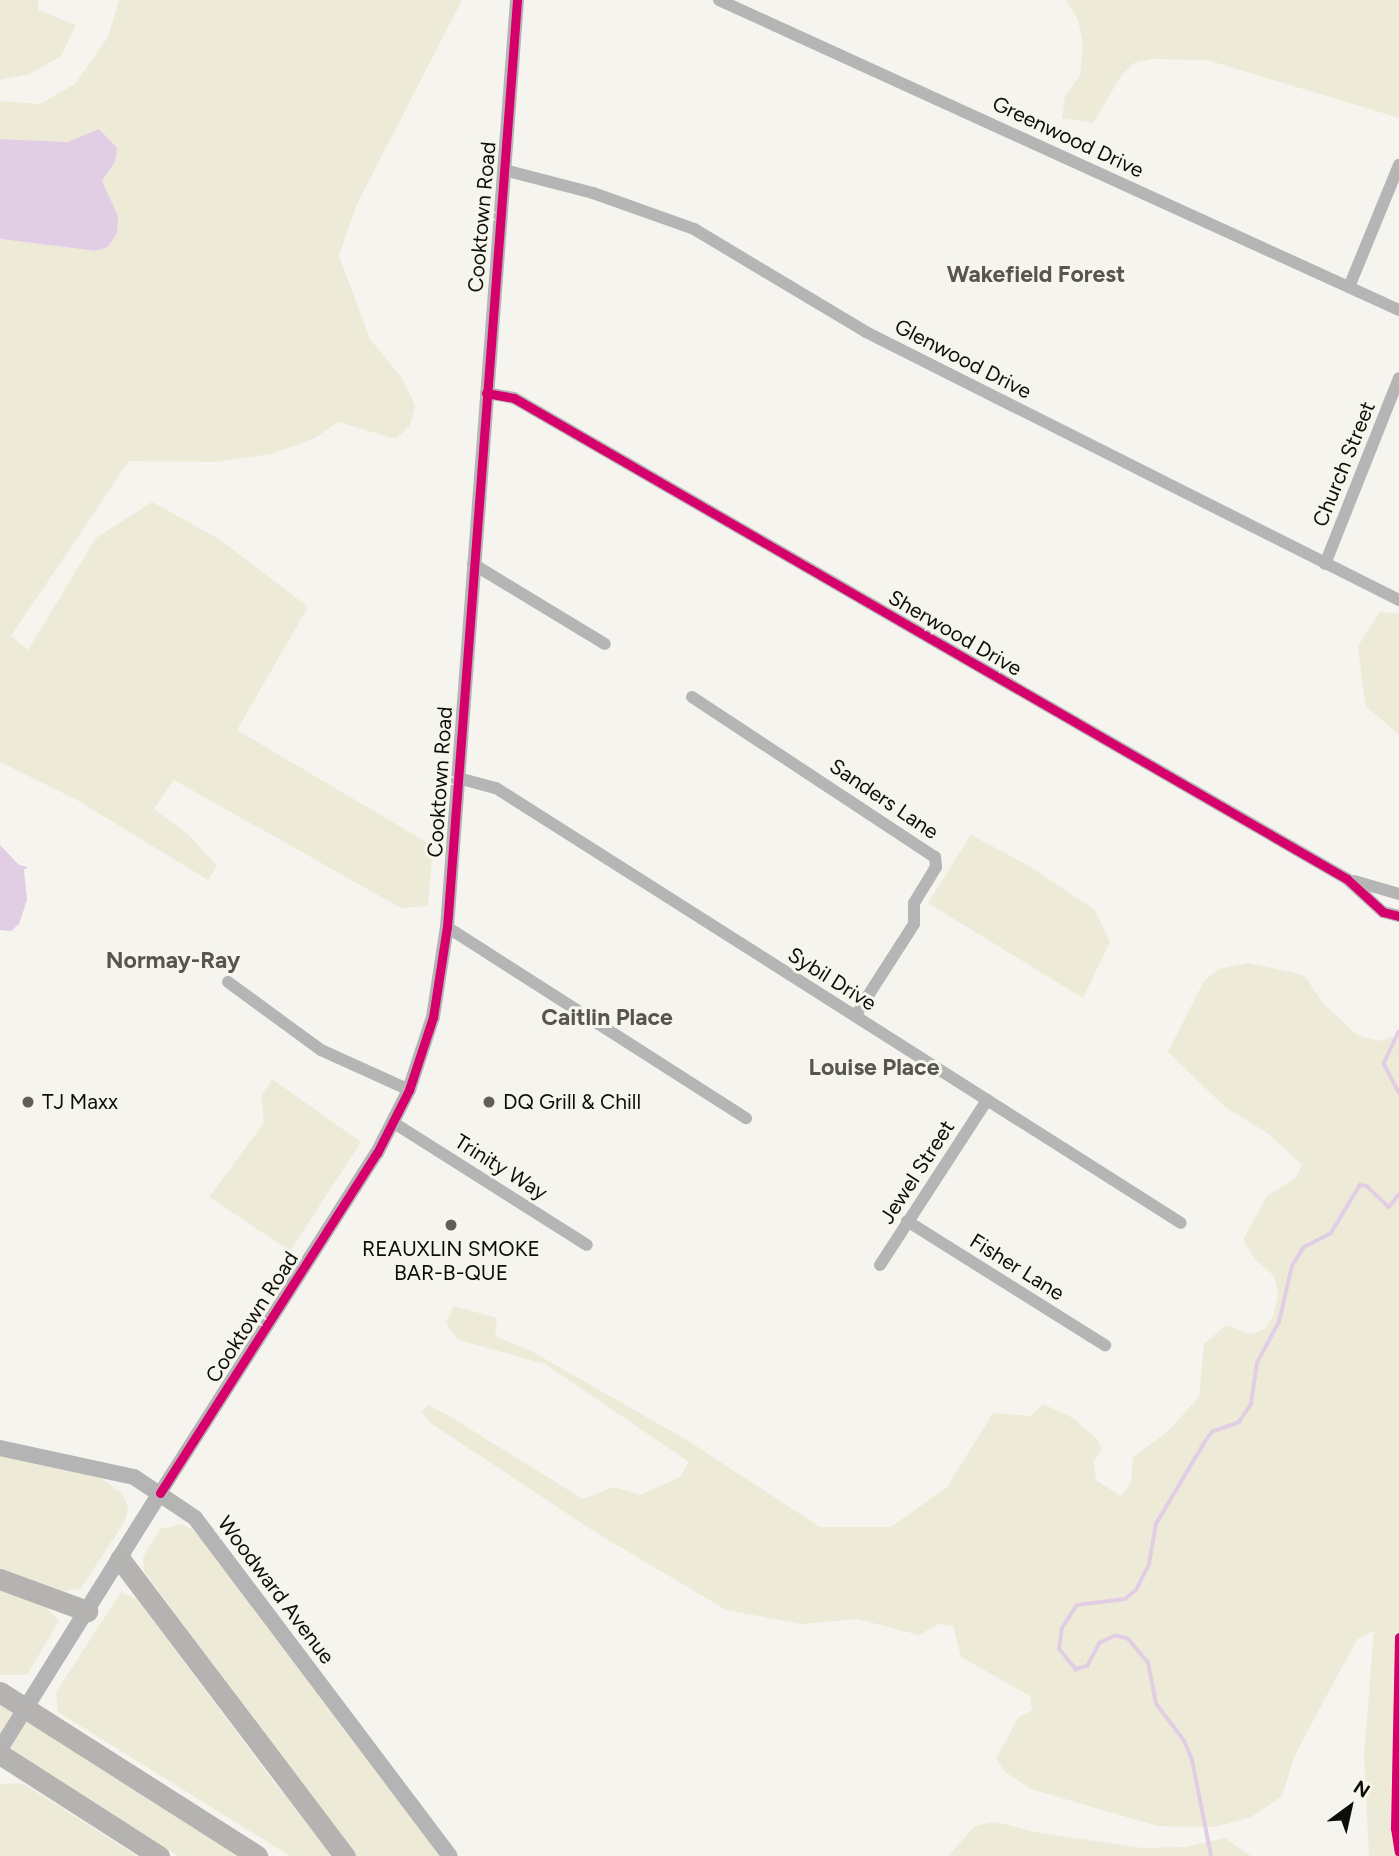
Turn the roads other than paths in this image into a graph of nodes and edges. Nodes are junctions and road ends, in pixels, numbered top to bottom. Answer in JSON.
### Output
{"nodes":[{"id":1,"x":517,"y":0,"type":"edge"},
{"id":2,"x":719,"y":0,"type":"edge"},
{"id":3,"x":1399,"y":165,"type":"edge"},
{"id":4,"x":504,"y":170,"type":"junction"},
{"id":5,"x":1349,"y":287,"type":"junction"},
{"id":6,"x":1399,"y":310,"type":"edge"},
{"id":7,"x":1399,"y":378,"type":"edge"},
{"id":8,"x":486,"y":393,"type":"junction"},
{"id":9,"x":473,"y":564,"type":"junction"},
{"id":10,"x":1325,"y":564,"type":"junction"},
{"id":11,"x":1399,"y":600,"type":"edge"},
{"id":12,"x":606,"y":644,"type":"dead end"},
{"id":13,"x":692,"y":697,"type":"dead end"},
{"id":14,"x":458,"y":778,"type":"junction"},
{"id":15,"x":1347,"y":879,"type":"junction"},
{"id":16,"x":1399,"y":894,"type":"edge"},
{"id":17,"x":1399,"y":916,"type":"edge"},
{"id":18,"x":447,"y":928,"type":"junction"},
{"id":19,"x":229,"y":982,"type":"dead end"},
{"id":20,"x":855,"y":1016,"type":"junction"},
{"id":21,"x":409,"y":1090,"type":"junction"},
{"id":22,"x":987,"y":1100,"type":"junction"},
{"id":23,"x":746,"y":1118,"type":"dead end"},
{"id":24,"x":394,"y":1123,"type":"junction"},
{"id":25,"x":907,"y":1221,"type":"junction"},
{"id":26,"x":1181,"y":1223,"type":"dead end"},
{"id":27,"x":587,"y":1245,"type":"dead end"},
{"id":28,"x":880,"y":1265,"type":"dead end"},
{"id":29,"x":1105,"y":1345,"type":"dead end"},
{"id":30,"x":0,"y":1448,"type":"edge"},
{"id":31,"x":160,"y":1493,"type":"junction"},
{"id":32,"x":120,"y":1559,"type":"junction"},
{"id":33,"x":0,"y":1580,"type":"edge"},
{"id":34,"x":88,"y":1611,"type":"junction"},
{"id":35,"x":0,"y":1692,"type":"edge"},
{"id":36,"x":0,"y":1751,"type":"edge"},
{"id":37,"x":159,"y":1856,"type":"edge"},
{"id":38,"x":257,"y":1856,"type":"edge"},
{"id":39,"x":345,"y":1856,"type":"edge"},
{"id":40,"x":450,"y":1856,"type":"edge"}],
"edges":[{"from":1,"to":4,"type":"street","name":"Cooktown Road"},
{"from":2,"to":5,"type":"street","name":"Greenwood Drive"},
{"from":3,"to":5,"type":"street"},
{"from":4,"to":8,"type":"street","name":"Cooktown Road"},
{"from":4,"to":10,"type":"street","name":"Glenwood Drive"},
{"from":5,"to":6,"type":"street","name":"Greenwood Drive"},
{"from":7,"to":10,"type":"street","name":"Church Street"},
{"from":8,"to":9,"type":"street","name":"Cooktown Road"},
{"from":8,"to":15,"type":"street","name":"Sherwood Drive"},
{"from":9,"to":12,"type":"street"},
{"from":9,"to":14,"type":"street","name":"Cooktown Road"},
{"from":10,"to":11,"type":"street","name":"Glenwood Drive"},
{"from":13,"to":20,"type":"street","name":"Sanders Lane"},
{"from":14,"to":18,"type":"street","name":"Cooktown Road"},
{"from":14,"to":20,"type":"street","name":"Sybil Drive"},
{"from":15,"to":16,"type":"street","name":"Sherwood Drive"},
{"from":15,"to":17,"type":"street","name":"Sherwood Drive"},
{"from":18,"to":21,"type":"street","name":"Cooktown Road"},
{"from":18,"to":23,"type":"street"},
{"from":19,"to":21,"type":"street"},
{"from":20,"to":22,"type":"street","name":"Sybil Drive"},
{"from":21,"to":24,"type":"street","name":"Cooktown Road"},
{"from":22,"to":25,"type":"street","name":"Jewel Street"},
{"from":22,"to":26,"type":"street","name":"Sybil Drive"},
{"from":24,"to":27,"type":"street","name":"Trinity Way"},
{"from":24,"to":31,"type":"street","name":"Cooktown Road"},
{"from":25,"to":28,"type":"street","name":"Jewel Street"},
{"from":25,"to":29,"type":"street","name":"Fisher Lane"},
{"from":30,"to":31,"type":"main road","name":"Woodward Avenue"},
{"from":31,"to":32,"type":"main road","name":"Cooktown Road"},
{"from":31,"to":40,"type":"main road","name":"Woodward Avenue"},
{"from":32,"to":34,"type":"main road","name":"Cooktown Road"},
{"from":32,"to":39,"type":"highway"},
{"from":33,"to":34,"type":"highway"},
{"from":34,"to":36,"type":"main road","name":"Cooktown Road"},
{"from":35,"to":38,"type":"highway"},
{"from":36,"to":37,"type":"highway"}]}
